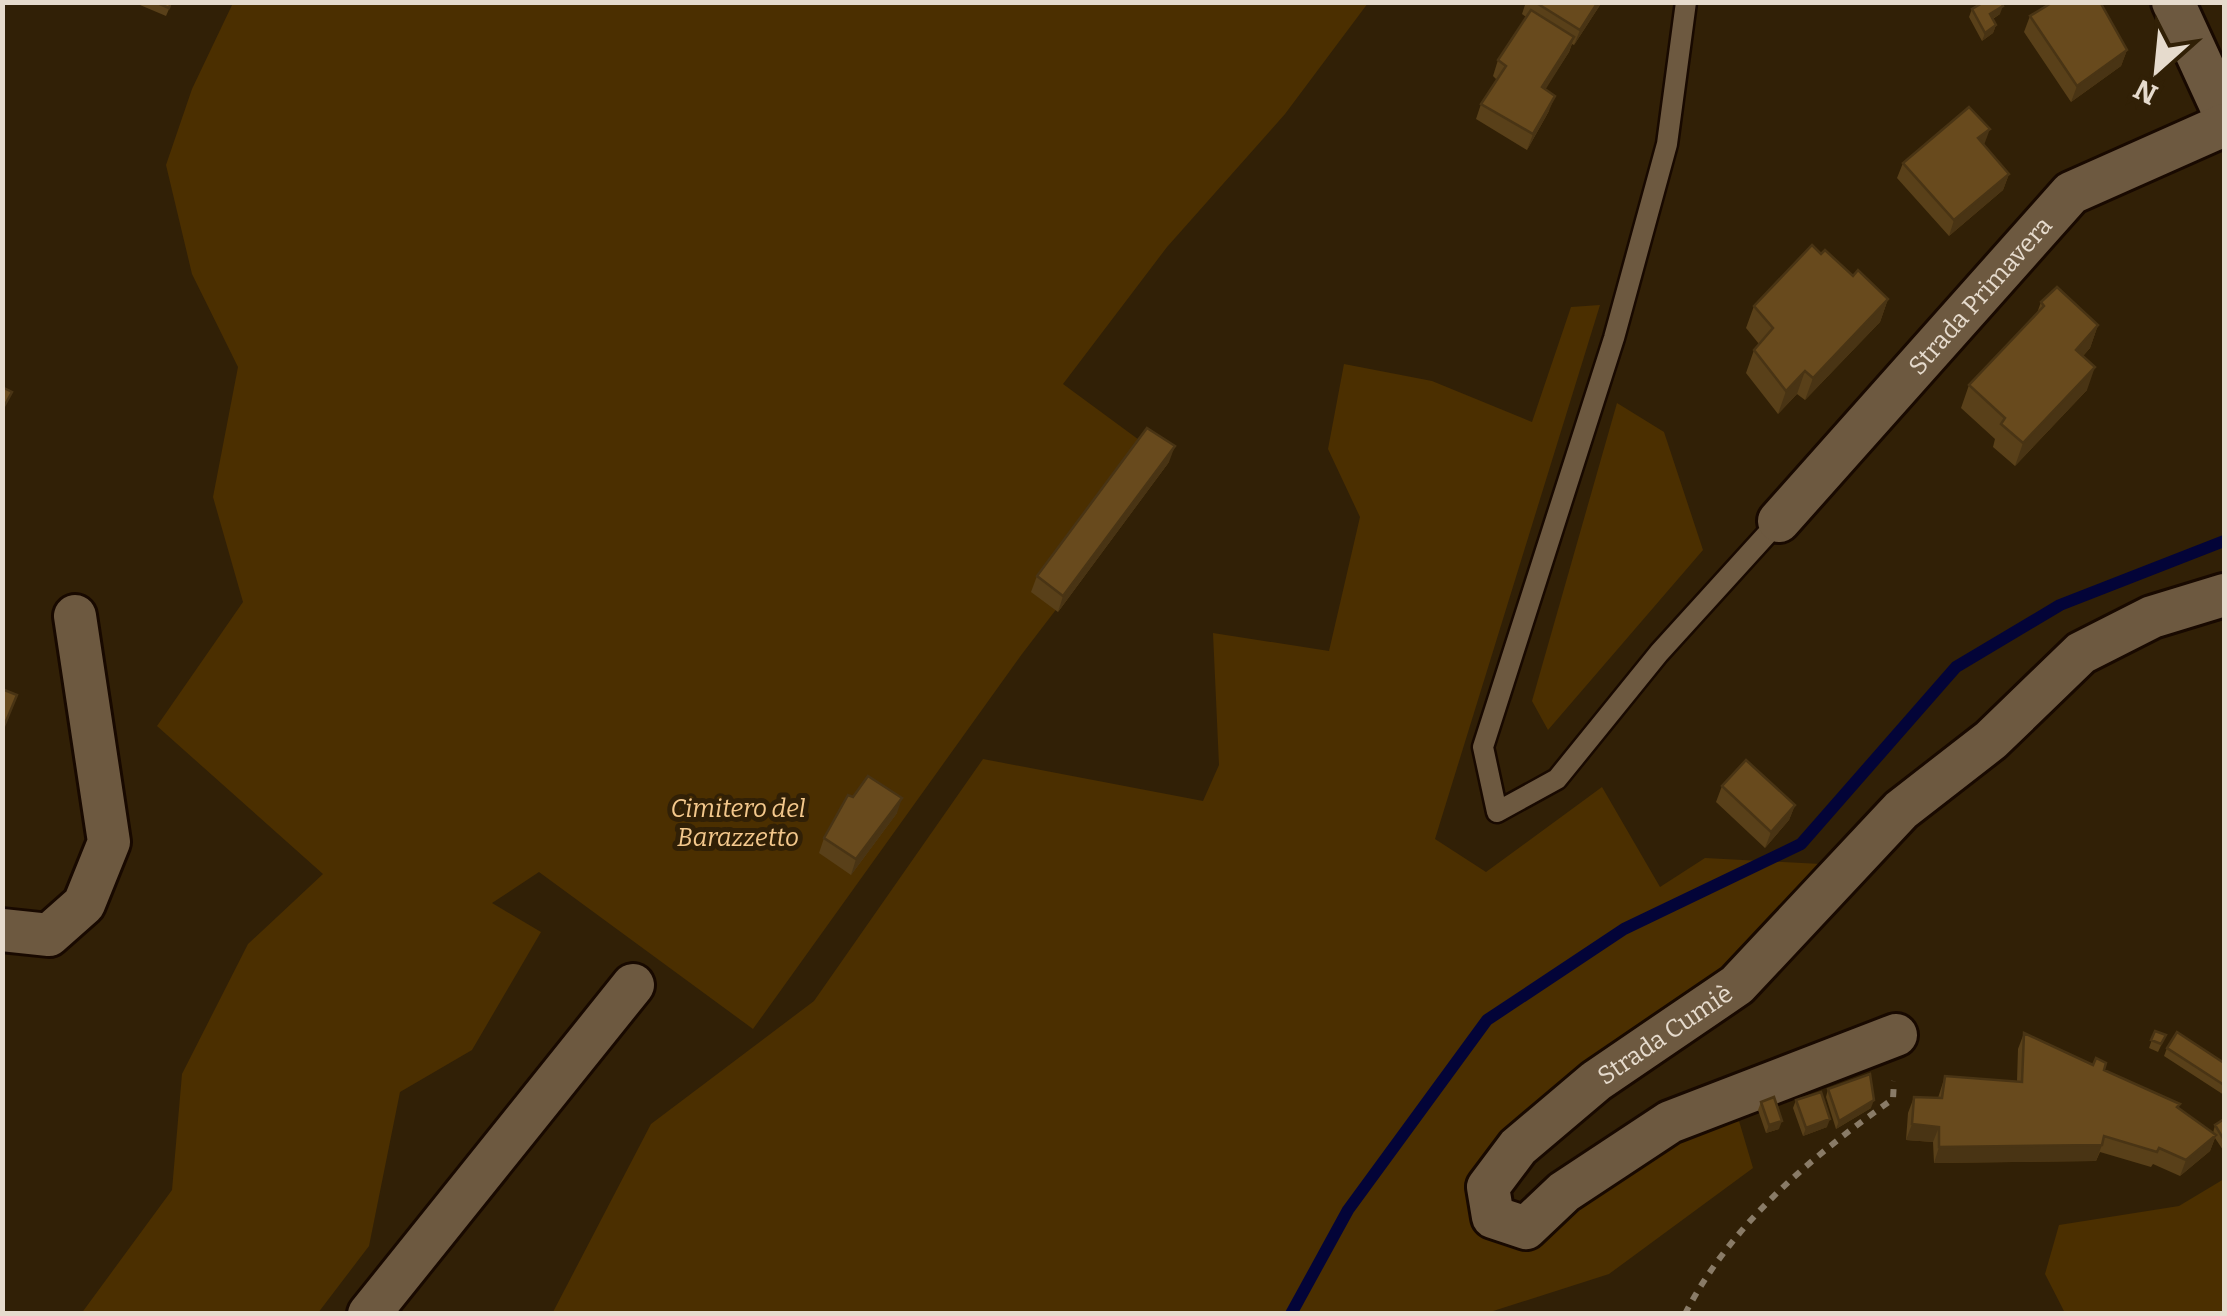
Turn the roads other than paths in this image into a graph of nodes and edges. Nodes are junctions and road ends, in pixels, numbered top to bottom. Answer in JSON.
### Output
{"nodes":[{"id":1,"x":1686,"y":2,"type":"edge"},
{"id":2,"x":2173,"y":2,"type":"edge"},
{"id":3,"x":2224,"y":113,"type":"edge"},
{"id":4,"x":2224,"y":125,"type":"edge"},
{"id":5,"x":1779,"y":521,"type":"joint"},
{"id":6,"x":2224,"y":595,"type":"edge"},
{"id":7,"x":75,"y":616,"type":"dead end"},
{"id":8,"x":2,"y":930,"type":"edge"},
{"id":9,"x":633,"y":985,"type":"dead end"},
{"id":10,"x":1896,"y":1035,"type":"road end"},
{"id":11,"x":369,"y":1314,"type":"edge"}],
"edges":[{"from":1,"to":5,"type":"lane"},
{"from":2,"to":3,"type":"street"},
{"from":4,"to":5,"type":"street","name":"Strada Primavera"},
{"from":6,"to":10,"type":"street","name":"Strada Cumiè"},
{"from":7,"to":8,"type":"street"},
{"from":9,"to":11,"type":"street"}]}
